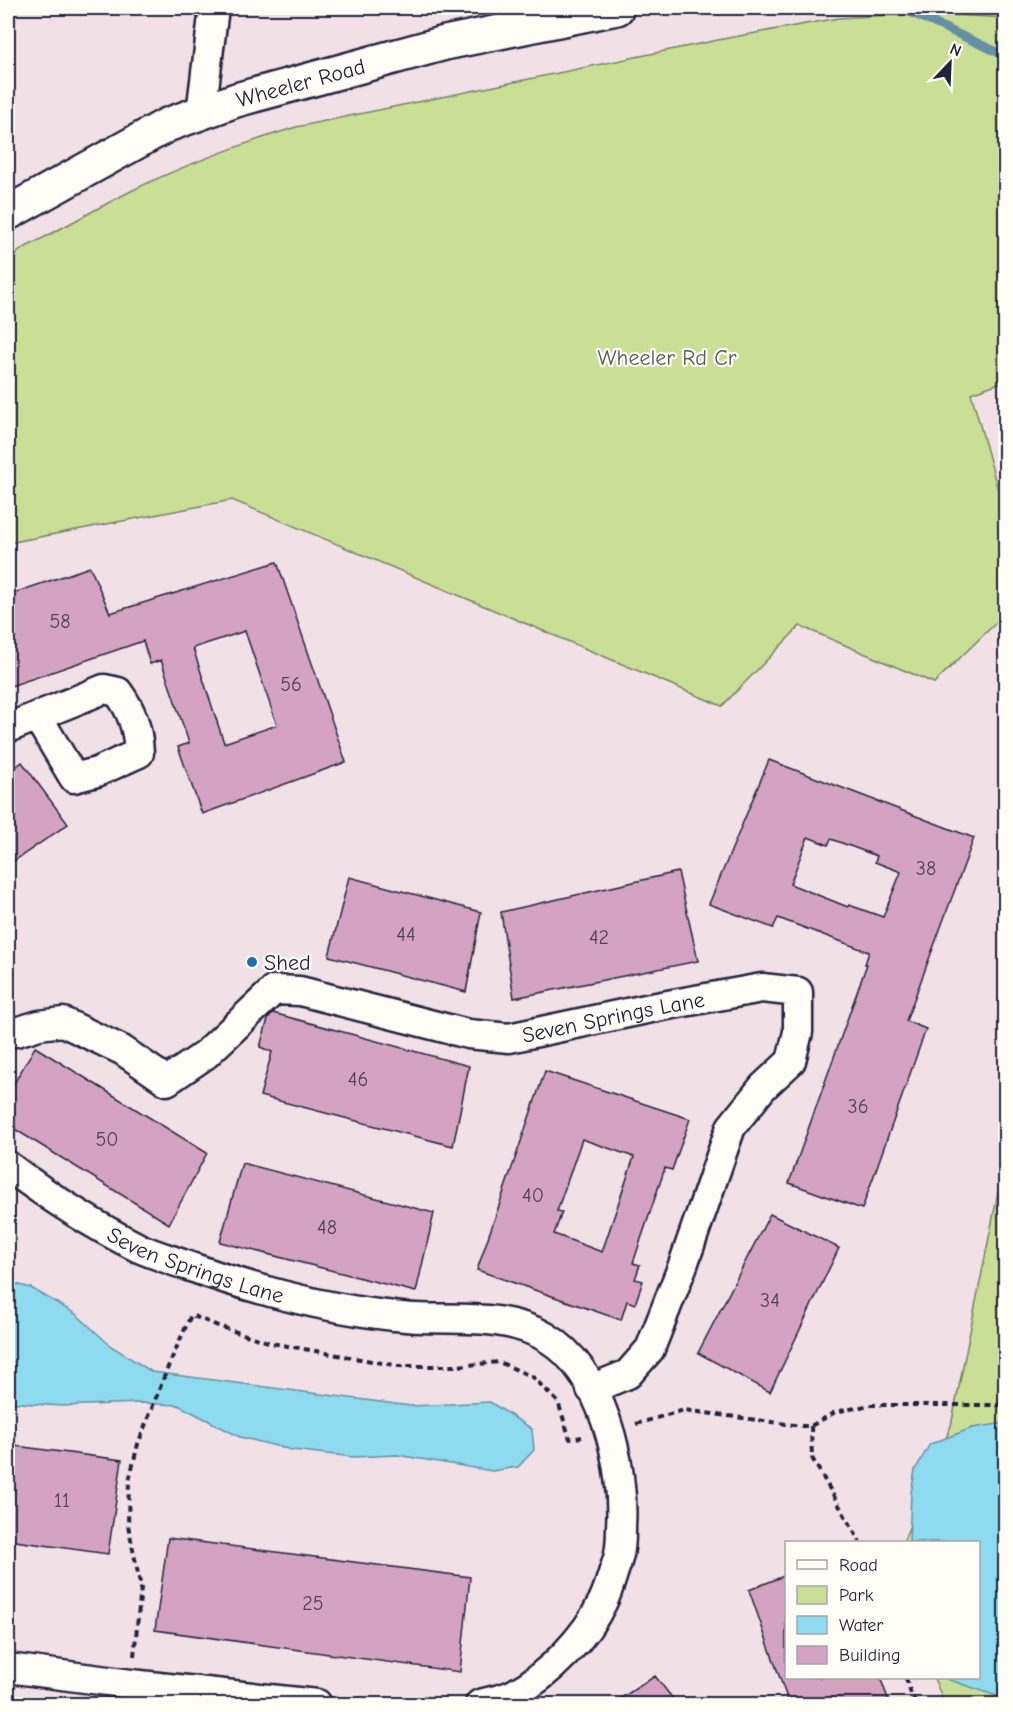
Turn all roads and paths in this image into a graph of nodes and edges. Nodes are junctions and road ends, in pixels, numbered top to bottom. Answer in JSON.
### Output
{"nodes":[{"id":1,"x":214,"y":8,"type":"edge"},
{"id":2,"x":617,"y":8,"type":"edge"},
{"id":3,"x":201,"y":112,"type":"junction"},
{"id":4,"x":8,"y":213,"type":"edge"},
{"id":5,"x":37,"y":716,"type":"dead end"},
{"id":6,"x":8,"y":728,"type":"edge"},
{"id":7,"x":10,"y":1031,"type":"edge"},
{"id":8,"x":8,"y":1166,"type":"edge"},
{"id":9,"x":168,"y":1367,"type":"dead end"},
{"id":10,"x":591,"y":1389,"type":"junction"},
{"id":11,"x":811,"y":1426,"type":"dead end"},
{"id":12,"x":860,"y":1541,"type":"edge"},
{"id":13,"x":8,"y":1668,"type":"edge"},
{"id":14,"x":907,"y":1679,"type":"edge"},
{"id":15,"x":131,"y":1684,"type":"junction"},
{"id":16,"x":317,"y":1704,"type":"edge"},
{"id":17,"x":480,"y":1704,"type":"edge"},
{"id":18,"x":918,"y":1704,"type":"edge"}],
"edges":[{"from":1,"to":3,"type":"street"},
{"from":2,"to":3,"type":"main road","name":"Wheeler Road"},
{"from":3,"to":4,"type":"main road","name":"Wheeler Road"},
{"from":5,"to":6,"type":"street"},
{"from":7,"to":10,"type":"street","name":"Seven Springs Lane"},
{"from":8,"to":10,"type":"street","name":"Seven Springs Lane"},
{"from":9,"to":15,"type":"path"},
{"from":10,"to":17,"type":"street","name":"Seven Springs Lane"},
{"from":11,"to":12,"type":"path"},
{"from":13,"to":15,"type":"street"},
{"from":14,"to":18,"type":"path"},
{"from":15,"to":16,"type":"street"}]}
